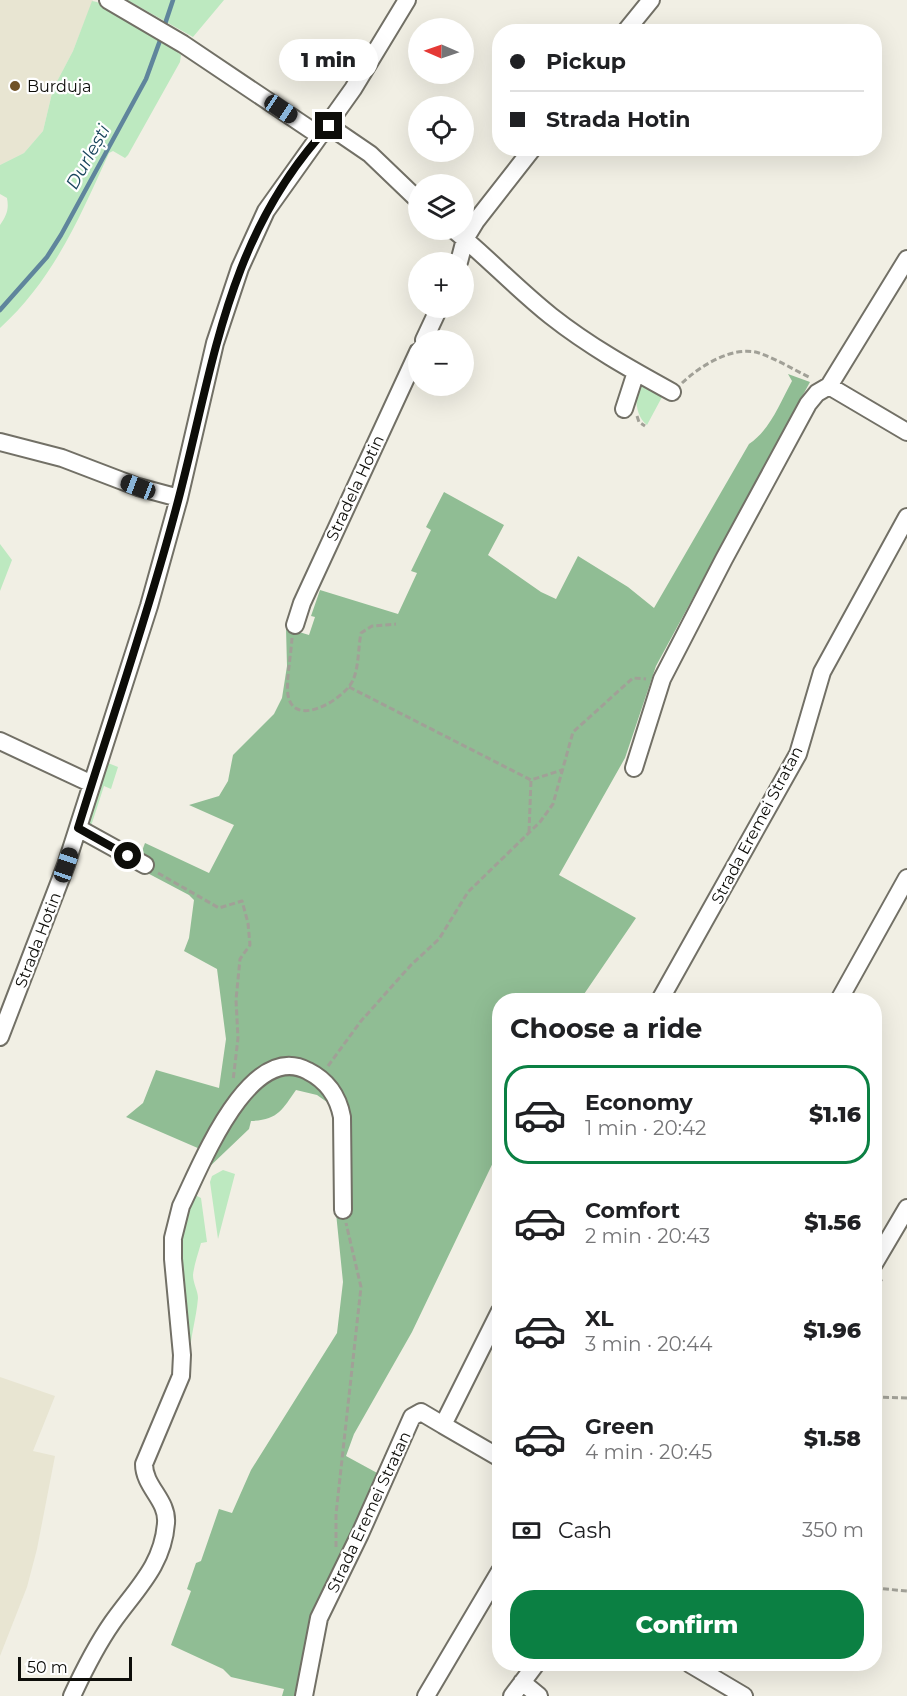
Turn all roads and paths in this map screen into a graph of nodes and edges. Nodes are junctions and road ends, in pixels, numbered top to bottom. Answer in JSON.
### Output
{"nodes":[{"id":1,"x":108,"y":0,"type":"edge"},
{"id":2,"x":407,"y":0,"type":"edge"},
{"id":3,"x":651,"y":0,"type":"edge"},
{"id":4,"x":632,"y":24,"type":"edge"},
{"id":5,"x":324,"y":131,"type":"junction"},
{"id":6,"x":528,"y":156,"type":"edge"},
{"id":7,"x":408,"y":190,"type":"edge"},
{"id":8,"x":474,"y":223,"type":"edge"},
{"id":9,"x":467,"y":240,"type":"edge"},
{"id":10,"x":907,"y":259,"type":"edge"},
{"id":11,"x":636,"y":372,"type":"junction"},
{"id":12,"x":408,"y":374,"type":"edge"},
{"id":13,"x":829,"y":386,"type":"junction"},
{"id":14,"x":672,"y":392,"type":"joint"},
{"id":15,"x":624,"y":409,"type":"dead end"},
{"id":16,"x":907,"y":432,"type":"edge"},
{"id":17,"x":0,"y":442,"type":"edge"},
{"id":18,"x":179,"y":498,"type":"junction"},
{"id":19,"x":907,"y":517,"type":"edge"},
{"id":20,"x":396,"y":624,"type":"dead end"},
{"id":21,"x":295,"y":625,"type":"joint"},
{"id":22,"x":662,"y":679,"type":"junction"},
{"id":23,"x":349,"y":687,"type":"junction"},
{"id":24,"x":0,"y":741,"type":"edge"},
{"id":25,"x":634,"y":768,"type":"dead end"},
{"id":26,"x":562,"y":770,"type":"junction"},
{"id":27,"x":531,"y":780,"type":"junction"},
{"id":28,"x":92,"y":784,"type":"junction"},
{"id":29,"x":78,"y":828,"type":"junction"},
{"id":30,"x":530,"y":832,"type":"junction"},
{"id":31,"x":145,"y":865,"type":"joint"},
{"id":32,"x":907,"y":878,"type":"edge"},
{"id":33,"x":664,"y":993,"type":"edge"},
{"id":34,"x":842,"y":993,"type":"edge"},
{"id":35,"x":0,"y":1037,"type":"edge"},
{"id":36,"x":319,"y":1077,"type":"junction"},
{"id":37,"x":232,"y":1107,"type":"junction"},
{"id":38,"x":907,"y":1208,"type":"edge"},
{"id":39,"x":343,"y":1210,"type":"joint"},
{"id":40,"x":882,"y":1250,"type":"edge"},
{"id":41,"x":492,"y":1327,"type":"edge"},
{"id":42,"x":882,"y":1397,"type":"edge"},
{"id":43,"x":907,"y":1398,"type":"edge"},
{"id":44,"x":442,"y":1425,"type":"junction"},
{"id":45,"x":492,"y":1453,"type":"edge"},
{"id":46,"x":340,"y":1575,"type":"junction"},
{"id":47,"x":492,"y":1585,"type":"edge"},
{"id":48,"x":882,"y":1589,"type":"edge"},
{"id":49,"x":907,"y":1592,"type":"edge"},
{"id":50,"x":531,"y":1671,"type":"edge"},
{"id":51,"x":702,"y":1671,"type":"edge"},
{"id":52,"x":517,"y":1689,"type":"edge"},
{"id":53,"x":72,"y":1696,"type":"edge"},
{"id":54,"x":304,"y":1696,"type":"edge"},
{"id":55,"x":426,"y":1696,"type":"edge"},
{"id":56,"x":539,"y":1696,"type":"edge"},
{"id":57,"x":744,"y":1696,"type":"edge"}],
"edges":[{"from":1,"to":5,"type":"street"},
{"from":2,"to":5,"type":"street","name":"Strada Hotin"},
{"from":3,"to":4,"type":"street"},
{"from":5,"to":7,"type":"street"},
{"from":5,"to":18,"type":"street","name":"Strada Hotin"},
{"from":6,"to":8,"type":"street"},
{"from":9,"to":11,"type":"street"},
{"from":10,"to":13,"type":"street"},
{"from":11,"to":14,"type":"street"},
{"from":11,"to":15,"type":"street"},
{"from":12,"to":21,"type":"street","name":"Stradela Hotin"},
{"from":13,"to":14,"type":"path"},
{"from":13,"to":16,"type":"street"},
{"from":13,"to":22,"type":"street"},
{"from":17,"to":18,"type":"street"},
{"from":18,"to":28,"type":"street","name":"Strada Hotin"},
{"from":19,"to":33,"type":"street","name":"Strada Eremei Stratan"},
{"from":20,"to":23,"type":"path"},
{"from":21,"to":23,"type":"path"},
{"from":22,"to":25,"type":"street"},
{"from":22,"to":26,"type":"path"},
{"from":23,"to":27,"type":"path"},
{"from":24,"to":28,"type":"street"},
{"from":26,"to":27,"type":"path"},
{"from":26,"to":30,"type":"path"},
{"from":27,"to":30,"type":"path"},
{"from":28,"to":29,"type":"street","name":"Strada Hotin"},
{"from":29,"to":31,"type":"street"},
{"from":29,"to":35,"type":"street","name":"Strada Hotin"},
{"from":30,"to":36,"type":"path"},
{"from":31,"to":37,"type":"path"},
{"from":32,"to":34,"type":"street"},
{"from":36,"to":37,"type":"street"},
{"from":36,"to":39,"type":"street"},
{"from":37,"to":53,"type":"street"},
{"from":38,"to":40,"type":"street"},
{"from":39,"to":46,"type":"path"},
{"from":41,"to":44,"type":"street"},
{"from":42,"to":43,"type":"path"},
{"from":44,"to":45,"type":"street"},
{"from":44,"to":46,"type":"street","name":"Strada Eremei Stratan"},
{"from":46,"to":54,"type":"street","name":"Strada Eremei Stratan"},
{"from":47,"to":55,"type":"street"},
{"from":48,"to":49,"type":"path"},
{"from":50,"to":52,"type":"street"},
{"from":51,"to":57,"type":"street"},
{"from":52,"to":56,"type":"street"}]}
